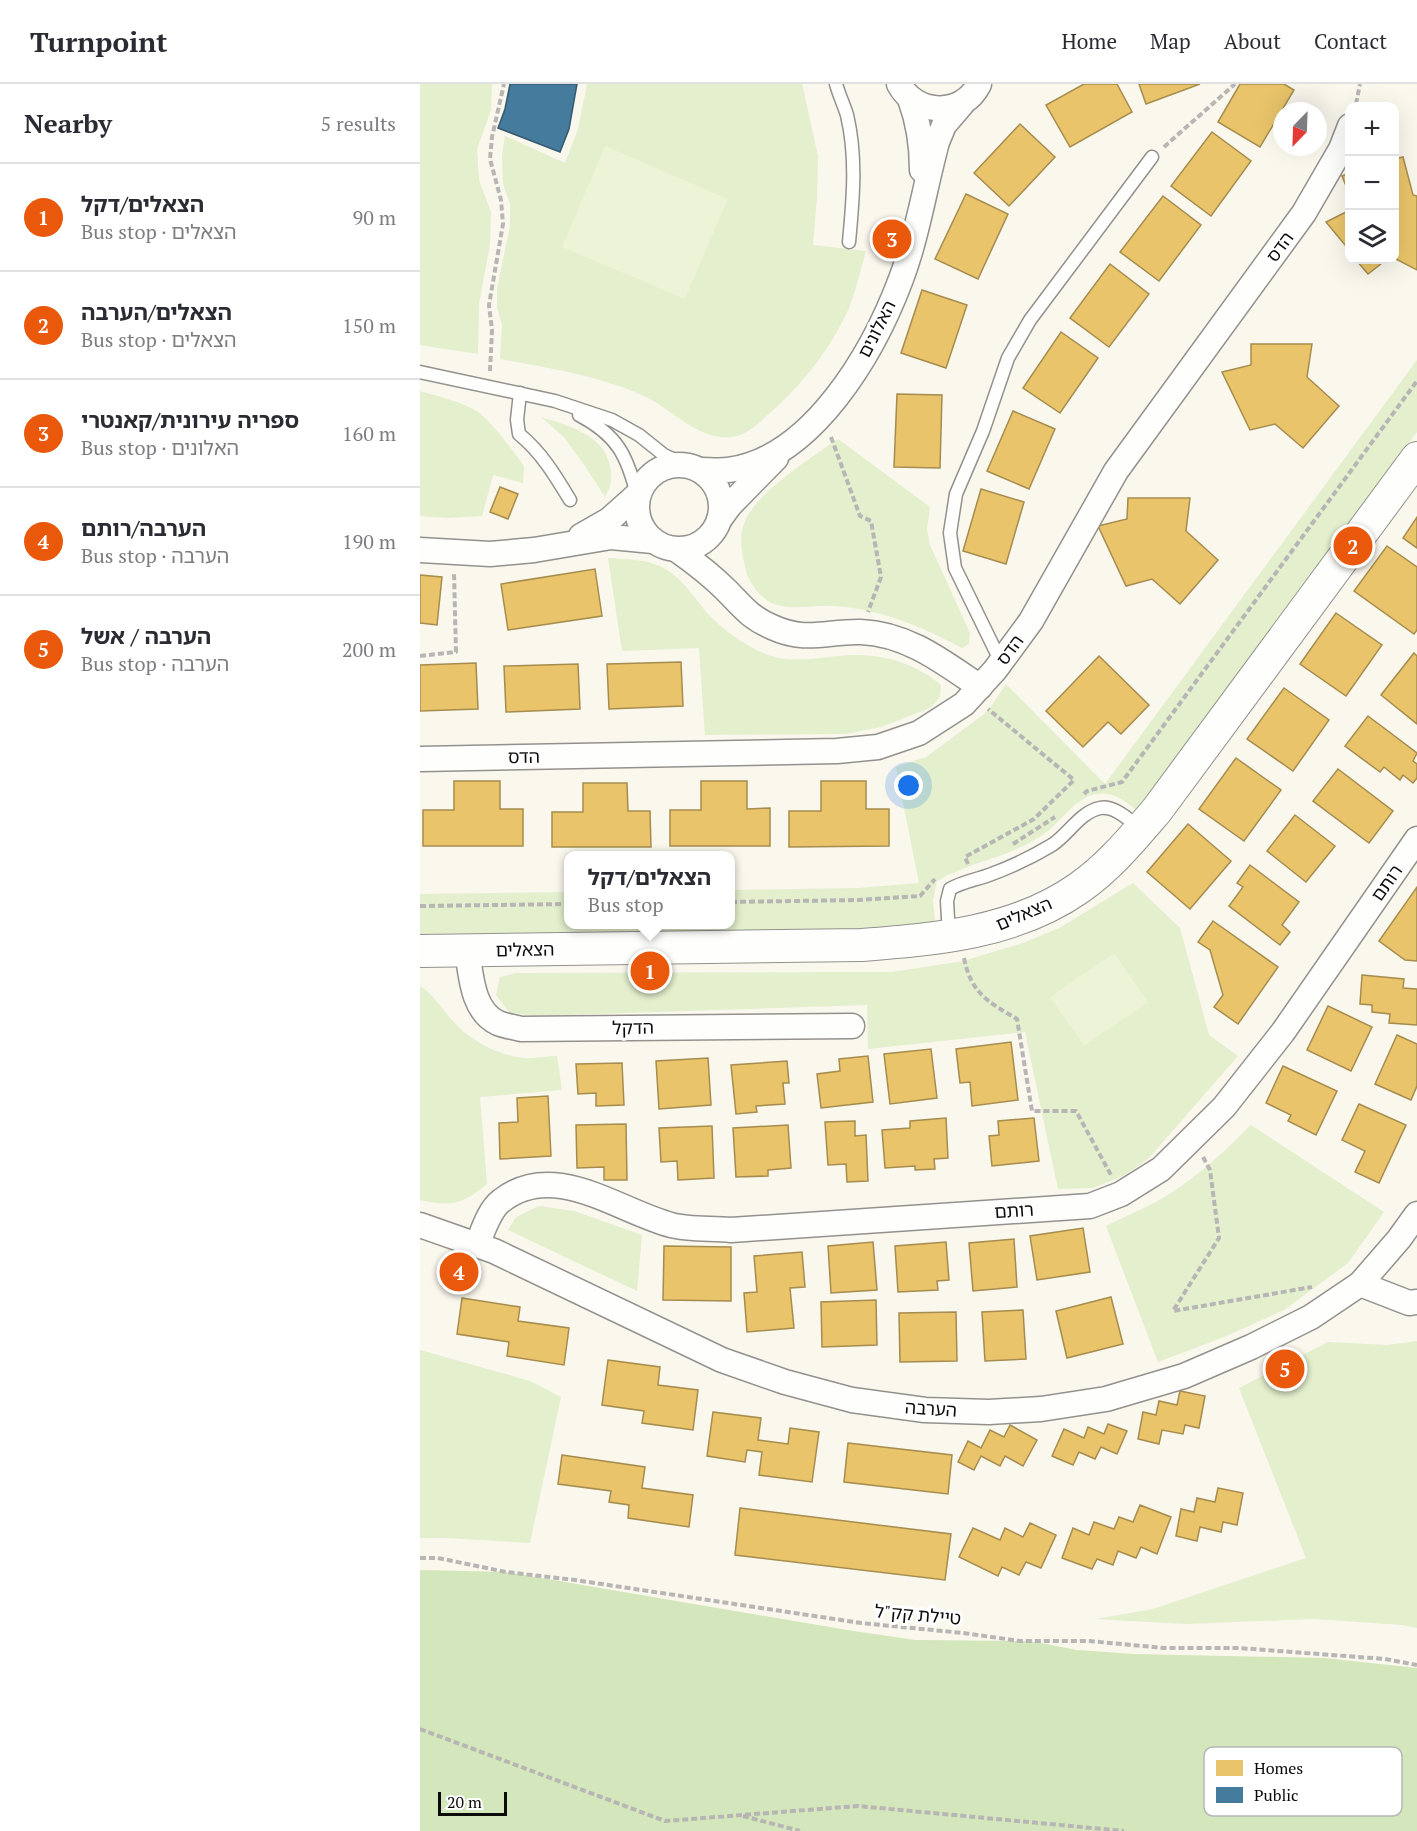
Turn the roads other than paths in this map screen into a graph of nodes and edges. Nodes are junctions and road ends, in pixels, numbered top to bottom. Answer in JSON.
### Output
{"nodes":[{"id":1,"x":837,"y":84,"type":"edge"},
{"id":2,"x":901,"y":89,"type":"edge"},
{"id":3,"x":977,"y":91,"type":"edge"},
{"id":4,"x":1345,"y":139,"type":"edge"},
{"id":5,"x":1152,"y":157,"type":"road end"},
{"id":6,"x":922,"y":196,"type":"junction"},
{"id":7,"x":849,"y":242,"type":"dead end"},
{"id":8,"x":420,"y":372,"type":"edge"},
{"id":9,"x":520,"y":393,"type":"junction"},
{"id":10,"x":555,"y":401,"type":"junction"},
{"id":11,"x":794,"y":440,"type":"junction"},
{"id":12,"x":1417,"y":458,"type":"edge"},
{"id":13,"x":694,"y":468,"type":"junction"},
{"id":14,"x":637,"y":495,"type":"junction"},
{"id":15,"x":570,"y":500,"type":"dead end"},
{"id":16,"x":716,"y":526,"type":"junction"},
{"id":17,"x":653,"y":541,"type":"junction"},
{"id":18,"x":566,"y":544,"type":"junction"},
{"id":19,"x":420,"y":550,"type":"edge"},
{"id":20,"x":677,"y":550,"type":"junction"},
{"id":21,"x":727,"y":590,"type":"junction"},
{"id":22,"x":1001,"y":662,"type":"junction"},
{"id":23,"x":976,"y":692,"type":"junction"},
{"id":24,"x":420,"y":759,"type":"edge"},
{"id":25,"x":1141,"y":829,"type":"junction"},
{"id":26,"x":1417,"y":839,"type":"edge"},
{"id":27,"x":955,"y":935,"type":"junction"},
{"id":28,"x":467,"y":950,"type":"junction"},
{"id":29,"x":420,"y":951,"type":"edge"},
{"id":30,"x":852,"y":1026,"type":"dead end"},
{"id":31,"x":1417,"y":1214,"type":"edge"},
{"id":32,"x":420,"y":1225,"type":"edge"},
{"id":33,"x":477,"y":1245,"type":"junction"},
{"id":34,"x":1360,"y":1284,"type":"junction"},
{"id":35,"x":1417,"y":1302,"type":"edge"}],
"edges":[{"from":1,"to":7,"type":"lane"},
{"from":2,"to":3,"type":"street"},
{"from":2,"to":6,"type":"street","name":"האלונים"},
{"from":3,"to":6,"type":"street","name":"האלונים"},
{"from":4,"to":22,"type":"street","name":"הדס"},
{"from":5,"to":22,"type":"lane"},
{"from":6,"to":11,"type":"street","name":"האלונים"},
{"from":8,"to":9,"type":"lane"},
{"from":9,"to":10,"type":"lane"},
{"from":9,"to":15,"type":"lane"},
{"from":10,"to":13,"type":"lane"},
{"from":10,"to":14,"type":"lane"},
{"from":11,"to":13,"type":"street","name":"האלונים"},
{"from":11,"to":16,"type":"street","name":"האלונים"},
{"from":12,"to":25,"type":"street","name":"הצאלים"},
{"from":13,"to":14,"type":"street"},
{"from":13,"to":16,"type":"street"},
{"from":14,"to":17,"type":"street"},
{"from":14,"to":18,"type":"street"},
{"from":16,"to":20,"type":"street"},
{"from":16,"to":21,"type":"street"},
{"from":17,"to":18,"type":"street"},
{"from":17,"to":20,"type":"street"},
{"from":18,"to":19,"type":"street"},
{"from":20,"to":21,"type":"street"},
{"from":21,"to":23,"type":"street"},
{"from":22,"to":23,"type":"street","name":"הדס"},
{"from":23,"to":24,"type":"street","name":"הדס"},
{"from":25,"to":27,"type":"street","name":"הצאלים"},
{"from":25,"to":27,"type":"lane"},
{"from":26,"to":33,"type":"street","name":"רותם"},
{"from":27,"to":28,"type":"street","name":"הצאלים"},
{"from":28,"to":29,"type":"street","name":"הצאלים"},
{"from":28,"to":30,"type":"street","name":"הדקל"},
{"from":31,"to":34,"type":"street","name":"הערבה"},
{"from":32,"to":33,"type":"street","name":"הערבה"},
{"from":33,"to":34,"type":"street","name":"הערבה"},
{"from":34,"to":35,"type":"street"}]}
